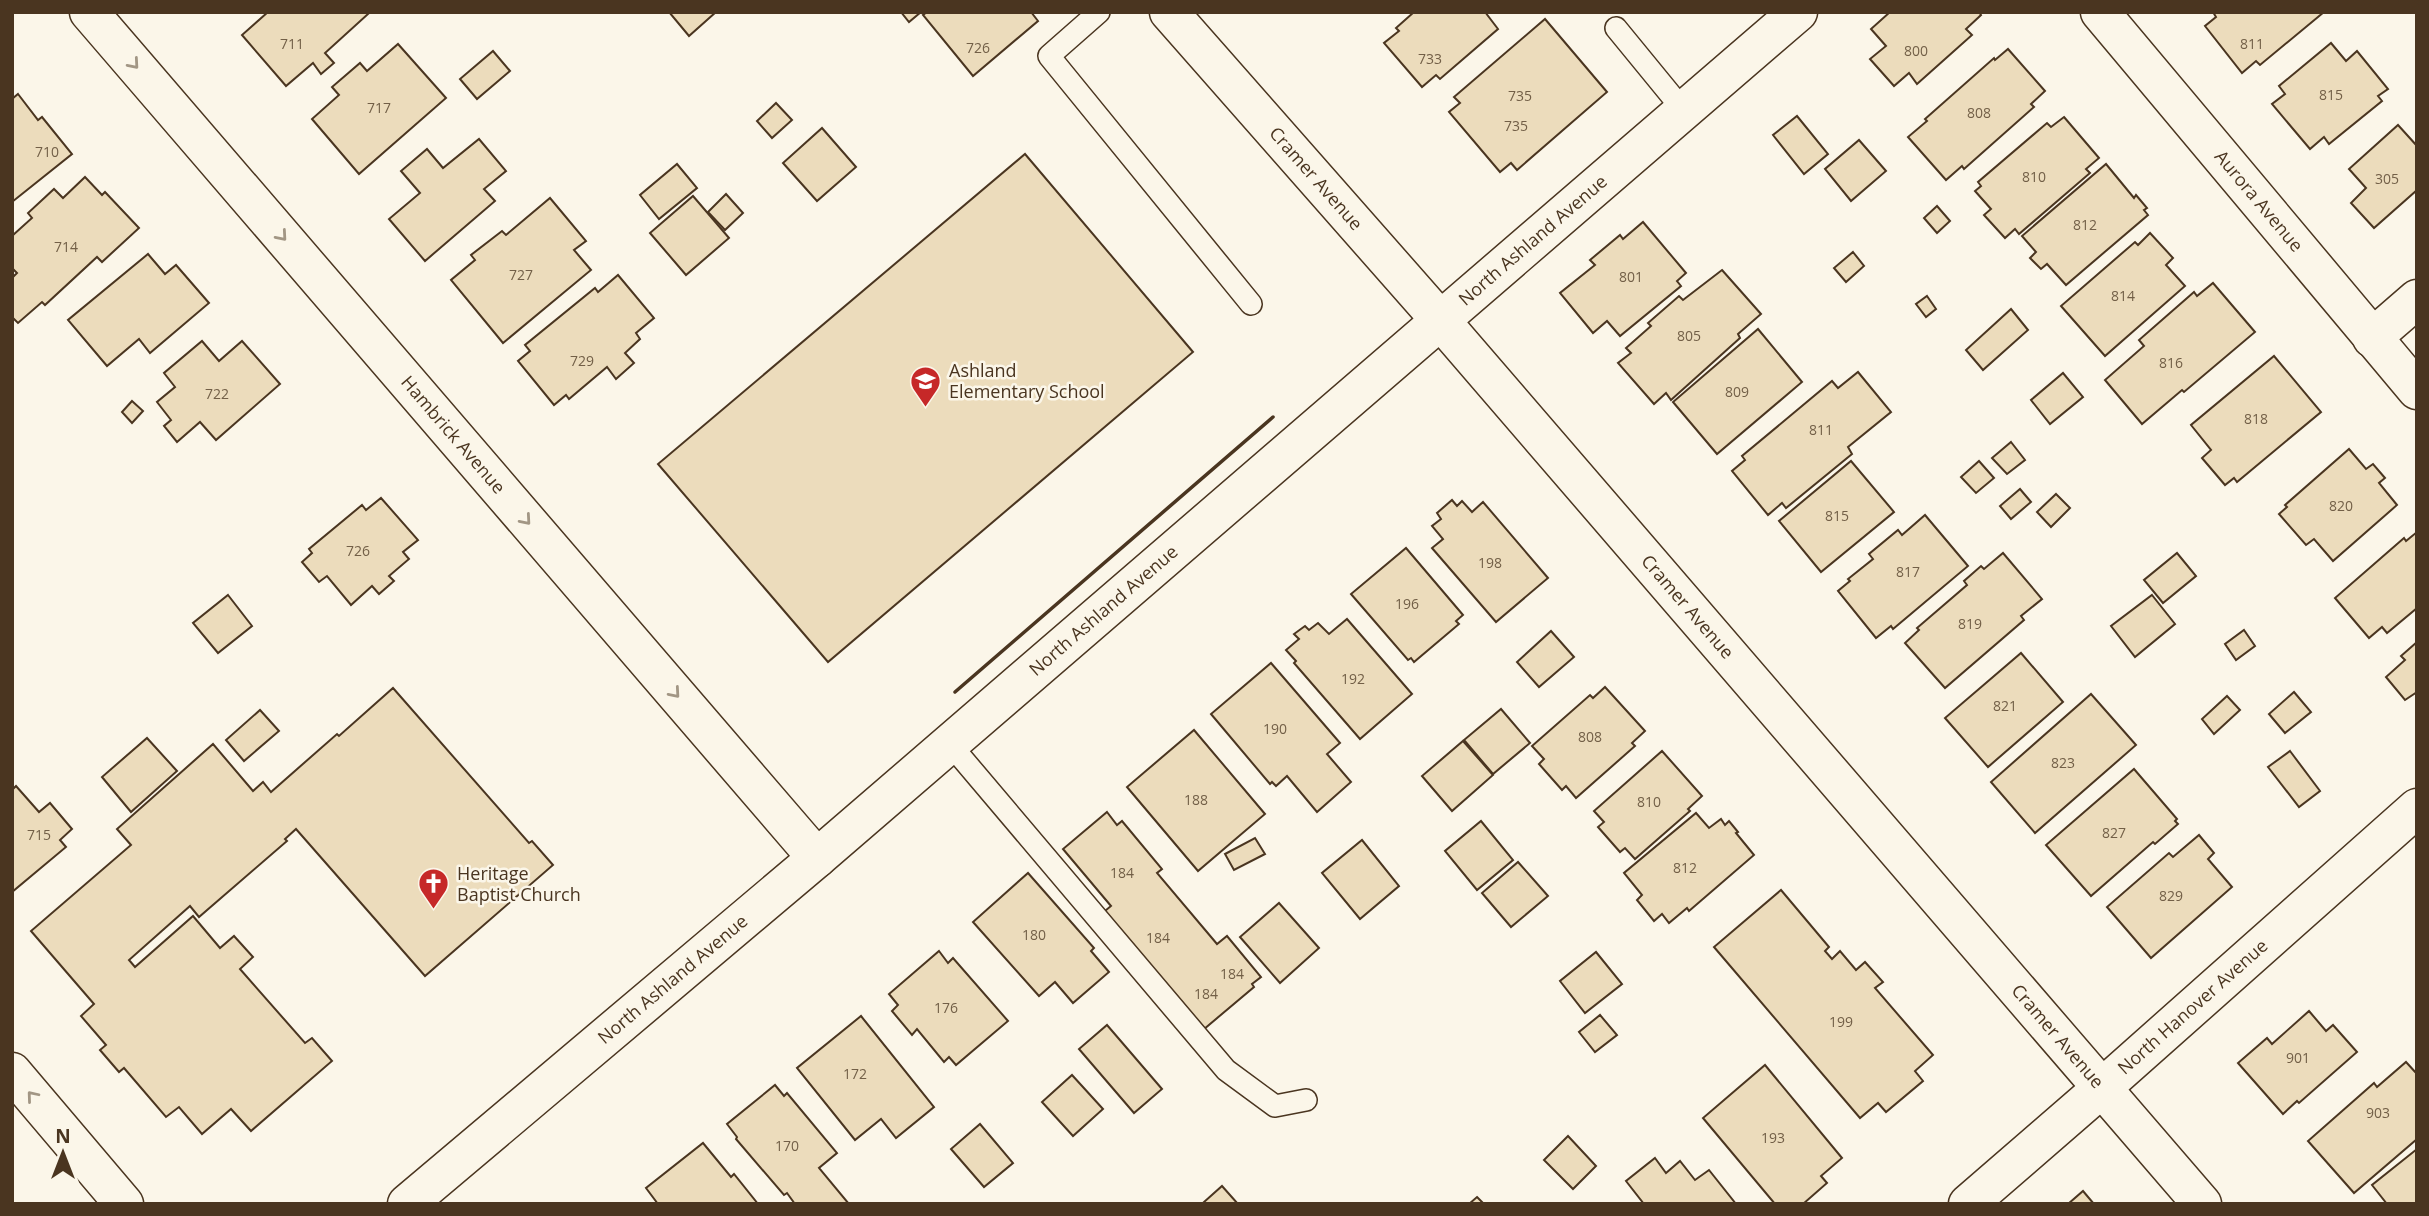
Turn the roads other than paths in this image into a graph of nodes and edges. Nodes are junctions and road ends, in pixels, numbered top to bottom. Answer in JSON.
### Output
{"nodes":[{"id":1,"x":89,"y":12,"type":"edge"},
{"id":2,"x":1099,"y":12,"type":"edge"},
{"id":3,"x":1169,"y":12,"type":"edge"},
{"id":4,"x":1798,"y":12,"type":"edge"},
{"id":5,"x":2100,"y":12,"type":"edge"},
{"id":6,"x":1616,"y":28,"type":"dead end"},
{"id":7,"x":1684,"y":111,"type":"junction"},
{"id":8,"x":2417,"y":299,"type":"edge"},
{"id":9,"x":1251,"y":304,"type":"dead end"},
{"id":10,"x":1441,"y":321,"type":"junction"},
{"id":11,"x":2372,"y":338,"type":"junction"},
{"id":12,"x":2417,"y":390,"type":"edge"},
{"id":13,"x":950,"y":744,"type":"junction"},
{"id":14,"x":2417,"y":808,"type":"edge"},
{"id":15,"x":817,"y":858,"type":"junction"},
{"id":16,"x":12,"y":1072,"type":"edge"},
{"id":17,"x":2103,"y":1087,"type":"junction"},
{"id":18,"x":1306,"y":1100,"type":"dead end"},
{"id":19,"x":124,"y":1204,"type":"edge"},
{"id":20,"x":407,"y":1204,"type":"edge"},
{"id":21,"x":1968,"y":1204,"type":"edge"},
{"id":22,"x":2203,"y":1204,"type":"edge"}],
"edges":[{"from":1,"to":15,"type":"street","name":"Hambrick Avenue","one_way":true},
{"from":2,"to":9,"type":"lane"},
{"from":3,"to":10,"type":"street","name":"Cramer Avenue"},
{"from":4,"to":7,"type":"street","name":"North Ashland Avenue"},
{"from":5,"to":11,"type":"street","name":"Aurora Avenue"},
{"from":6,"to":7,"type":"lane"},
{"from":7,"to":10,"type":"street","name":"North Ashland Avenue"},
{"from":8,"to":11,"type":"street"},
{"from":10,"to":13,"type":"street","name":"North Ashland Avenue"},
{"from":10,"to":17,"type":"street","name":"Cramer Avenue"},
{"from":11,"to":12,"type":"street","name":"Aurora Avenue"},
{"from":13,"to":15,"type":"street","name":"North Ashland Avenue"},
{"from":13,"to":18,"type":"lane"},
{"from":14,"to":17,"type":"street","name":"North Hanover Avenue"},
{"from":15,"to":20,"type":"street","name":"North Ashland Avenue"},
{"from":19,"to":16,"type":"street","one_way":true},
{"from":17,"to":21,"type":"street","name":"North Hanover Avenue"},
{"from":17,"to":22,"type":"street","name":"Cramer Avenue"}]}
